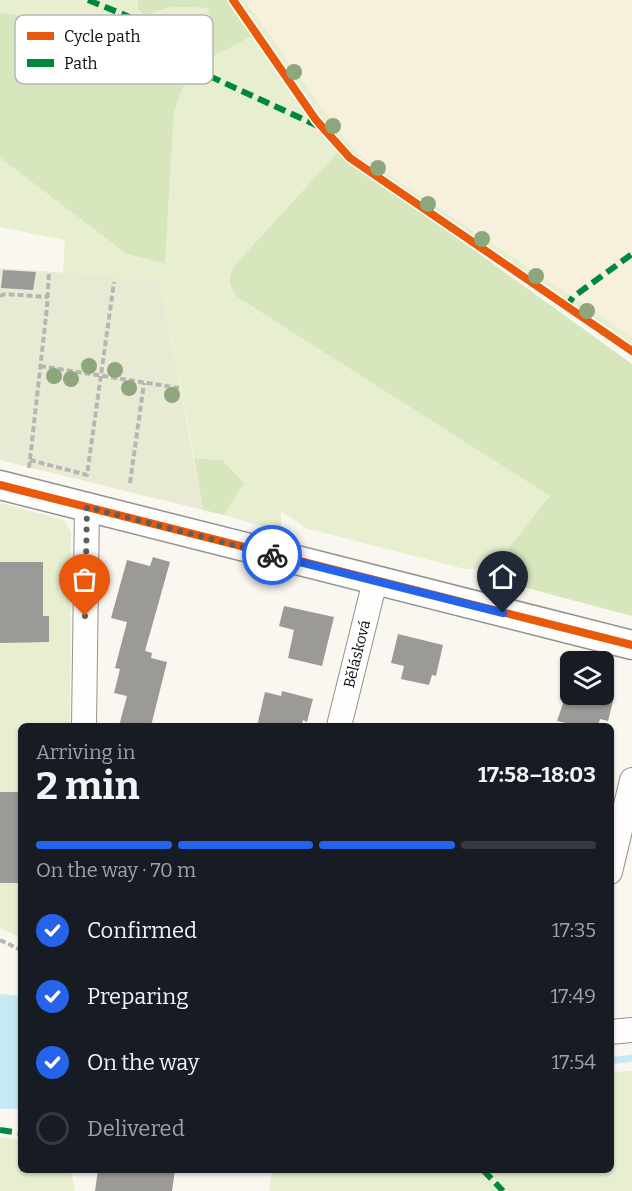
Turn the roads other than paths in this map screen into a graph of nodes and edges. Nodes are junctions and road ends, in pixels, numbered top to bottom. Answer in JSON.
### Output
{"nodes":[{"id":1,"x":0,"y":485,"type":"edge"},
{"id":2,"x":87,"y":507,"type":"junction"},
{"id":3,"x":375,"y":581,"type":"junction"},
{"id":4,"x":632,"y":645,"type":"edge"},
{"id":5,"x":84,"y":723,"type":"edge"},
{"id":6,"x":340,"y":723,"type":"edge"},
{"id":7,"x":632,"y":780,"type":"edge"},
{"id":8,"x":614,"y":855,"type":"edge"},
{"id":9,"x":632,"y":1030,"type":"edge"},
{"id":10,"x":614,"y":1032,"type":"edge"}],
"edges":[{"from":1,"to":2,"type":"street"},
{"from":2,"to":3,"type":"street"},
{"from":2,"to":5,"type":"street"},
{"from":3,"to":4,"type":"street"},
{"from":3,"to":6,"type":"street","name":"Bělásková"},
{"from":7,"to":8,"type":"street"},
{"from":9,"to":10,"type":"street"}]}
